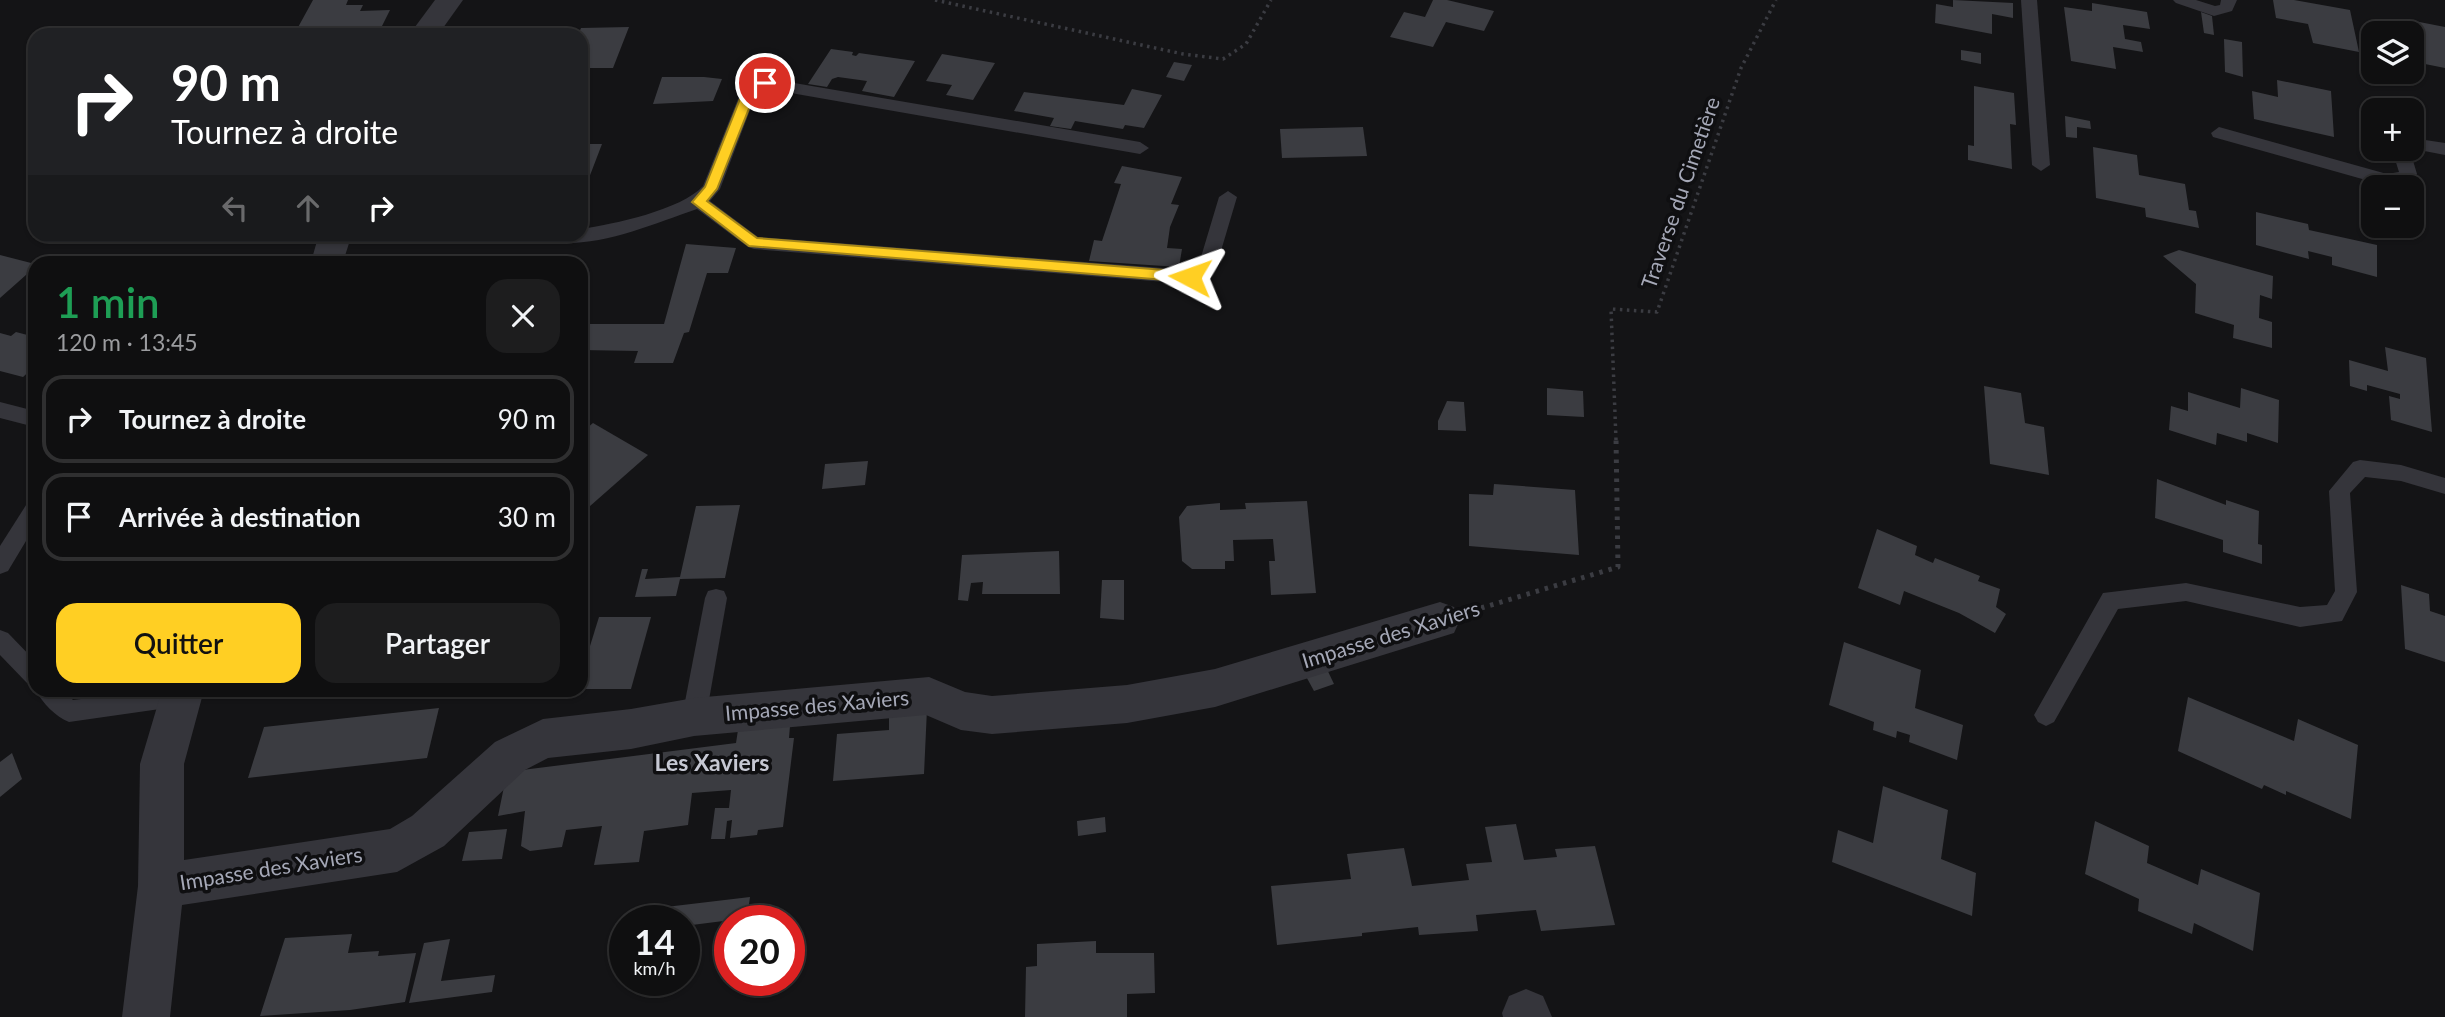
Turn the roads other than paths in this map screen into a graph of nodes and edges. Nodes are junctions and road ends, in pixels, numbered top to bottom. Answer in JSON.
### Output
{"nodes":[{"id":1,"x":449,"y":0,"type":"edge"},
{"id":2,"x":2029,"y":0,"type":"edge"},
{"id":3,"x":2181,"y":0,"type":"edge"},
{"id":4,"x":2229,"y":0,"type":"edge"},
{"id":5,"x":428,"y":28,"type":"edge"},
{"id":6,"x":2219,"y":133,"type":"dead end"},
{"id":7,"x":2424,"y":145,"type":"edge"},
{"id":8,"x":1140,"y":148,"type":"dead end"},
{"id":9,"x":2445,"y":149,"type":"edge"},
{"id":10,"x":2404,"y":161,"type":"edge"},
{"id":11,"x":2041,"y":164,"type":"dead end"},
{"id":12,"x":1228,"y":198,"type":"dead end"},
{"id":13,"x":699,"y":202,"type":"junction"},
{"id":14,"x":588,"y":234,"type":"edge"},
{"id":15,"x":0,"y":410,"type":"edge"},
{"id":16,"x":28,"y":417,"type":"edge"},
{"id":17,"x":2445,"y":486,"type":"edge"},
{"id":18,"x":28,"y":519,"type":"edge"},
{"id":19,"x":0,"y":565,"type":"edge"},
{"id":20,"x":716,"y":598,"type":"dead end"},
{"id":21,"x":1440,"y":620,"type":"road end"},
{"id":22,"x":0,"y":640,"type":"edge"},
{"id":23,"x":28,"y":669,"type":"edge"},
{"id":24,"x":55,"y":697,"type":"edge"},
{"id":25,"x":157,"y":697,"type":"edge"},
{"id":26,"x":181,"y":697,"type":"edge"},
{"id":27,"x":2046,"y":715,"type":"dead end"},
{"id":28,"x":694,"y":717,"type":"junction"},
{"id":29,"x":161,"y":886,"type":"junction"},
{"id":30,"x":146,"y":1017,"type":"edge"}],
"edges":[{"from":1,"to":5,"type":"street"},
{"from":2,"to":11,"type":"lane"},
{"from":3,"to":4,"type":"lane"},
{"from":6,"to":10,"type":"lane"},
{"from":7,"to":9,"type":"lane"},
{"from":8,"to":13,"type":"lane"},
{"from":12,"to":13,"type":"lane"},
{"from":13,"to":14,"type":"lane"},
{"from":15,"to":16,"type":"lane"},
{"from":17,"to":27,"type":"lane"},
{"from":18,"to":19,"type":"lane"},
{"from":20,"to":28,"type":"lane"},
{"from":21,"to":28,"type":"street","name":"Impasse des Xaviers"},
{"from":22,"to":23,"type":"lane"},
{"from":24,"to":25,"type":"lane"},
{"from":26,"to":29,"type":"street"},
{"from":28,"to":29,"type":"street","name":"Impasse des Xaviers"},
{"from":29,"to":30,"type":"street"}]}
